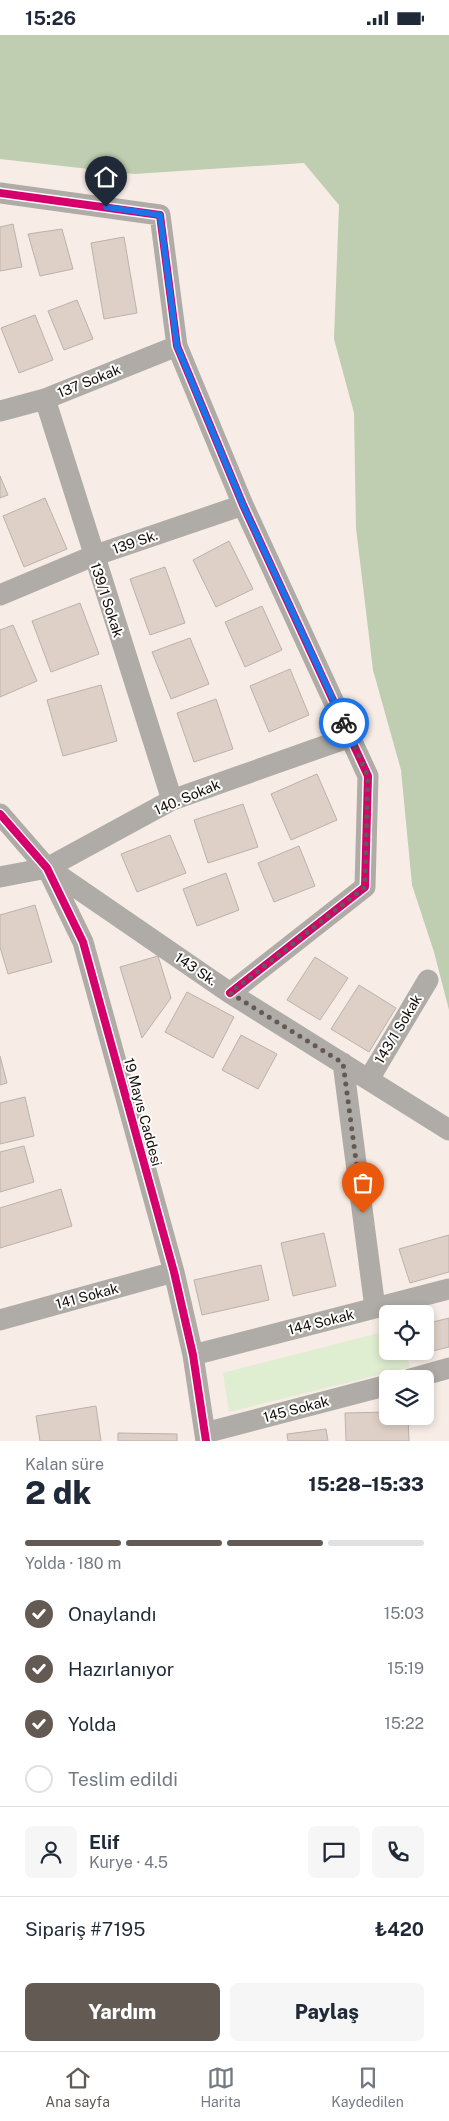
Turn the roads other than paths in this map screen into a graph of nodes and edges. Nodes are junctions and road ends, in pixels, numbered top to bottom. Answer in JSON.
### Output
{"nodes":[{"id":1,"x":0,"y":193,"type":"edge"},
{"id":2,"x":177,"y":346,"type":"junction"},
{"id":3,"x":44,"y":399,"type":"junction"},
{"id":4,"x":0,"y":411,"type":"edge"},
{"id":5,"x":243,"y":505,"type":"junction"},
{"id":6,"x":93,"y":556,"type":"junction"},
{"id":7,"x":0,"y":595,"type":"edge"},
{"id":8,"x":350,"y":737,"type":"junction"},
{"id":9,"x":172,"y":801,"type":"junction"},
{"id":10,"x":0,"y":814,"type":"edge"},
{"id":11,"x":47,"y":868,"type":"junction"},
{"id":12,"x":0,"y":877,"type":"edge"},
{"id":13,"x":428,"y":980,"type":"dead end"},
{"id":14,"x":230,"y":993,"type":"junction"},
{"id":15,"x":343,"y":1063,"type":"junction"},
{"id":16,"x":369,"y":1079,"type":"junction"},
{"id":17,"x":449,"y":1130,"type":"edge"},
{"id":18,"x":174,"y":1272,"type":"junction"},
{"id":19,"x":449,"y":1289,"type":"edge"},
{"id":20,"x":375,"y":1308,"type":"junction"},
{"id":21,"x":0,"y":1320,"type":"edge"},
{"id":22,"x":192,"y":1355,"type":"junction"},
{"id":23,"x":449,"y":1368,"type":"edge"},
{"id":24,"x":434,"y":1372,"type":"edge"},
{"id":25,"x":379,"y":1388,"type":"edge"},
{"id":26,"x":206,"y":1437,"type":"edge"}],
"edges":[{"from":1,"to":2,"type":"street"},
{"from":2,"to":3,"type":"street","name":"137 Sokak"},
{"from":2,"to":5,"type":"street"},
{"from":3,"to":4,"type":"street","name":"137 Sokak"},
{"from":3,"to":6,"type":"street","name":"139/1 Sokak"},
{"from":5,"to":6,"type":"street","name":"139 Sk."},
{"from":5,"to":8,"type":"street"},
{"from":6,"to":7,"type":"street","name":"139 Sk."},
{"from":6,"to":9,"type":"street","name":"139/1 Sokak"},
{"from":8,"to":9,"type":"street","name":"140. Sokak"},
{"from":8,"to":14,"type":"street"},
{"from":9,"to":11,"type":"street","name":"140. Sokak"},
{"from":10,"to":11,"type":"street","name":"19 Mayıs Caddesi"},
{"from":11,"to":12,"type":"street","name":"140. Sokak"},
{"from":11,"to":14,"type":"street","name":"143 Sk."},
{"from":11,"to":18,"type":"street","name":"19 Mayıs Caddesi"},
{"from":13,"to":16,"type":"street","name":"143/1 Sokak"},
{"from":14,"to":15,"type":"street","name":"143 Sk."},
{"from":15,"to":16,"type":"street","name":"143 Sk."},
{"from":15,"to":20,"type":"street"},
{"from":16,"to":17,"type":"street","name":"143 Sk."},
{"from":18,"to":21,"type":"street","name":"141 Sokak"},
{"from":18,"to":22,"type":"street","name":"19 Mayıs Caddesi"},
{"from":19,"to":20,"type":"street","name":"144 Sokak"},
{"from":20,"to":22,"type":"street","name":"144 Sokak"},
{"from":22,"to":26,"type":"street","name":"19 Mayıs Caddesi"},
{"from":23,"to":24,"type":"street"},
{"from":25,"to":26,"type":"street","name":"145 Sokak"}]}
